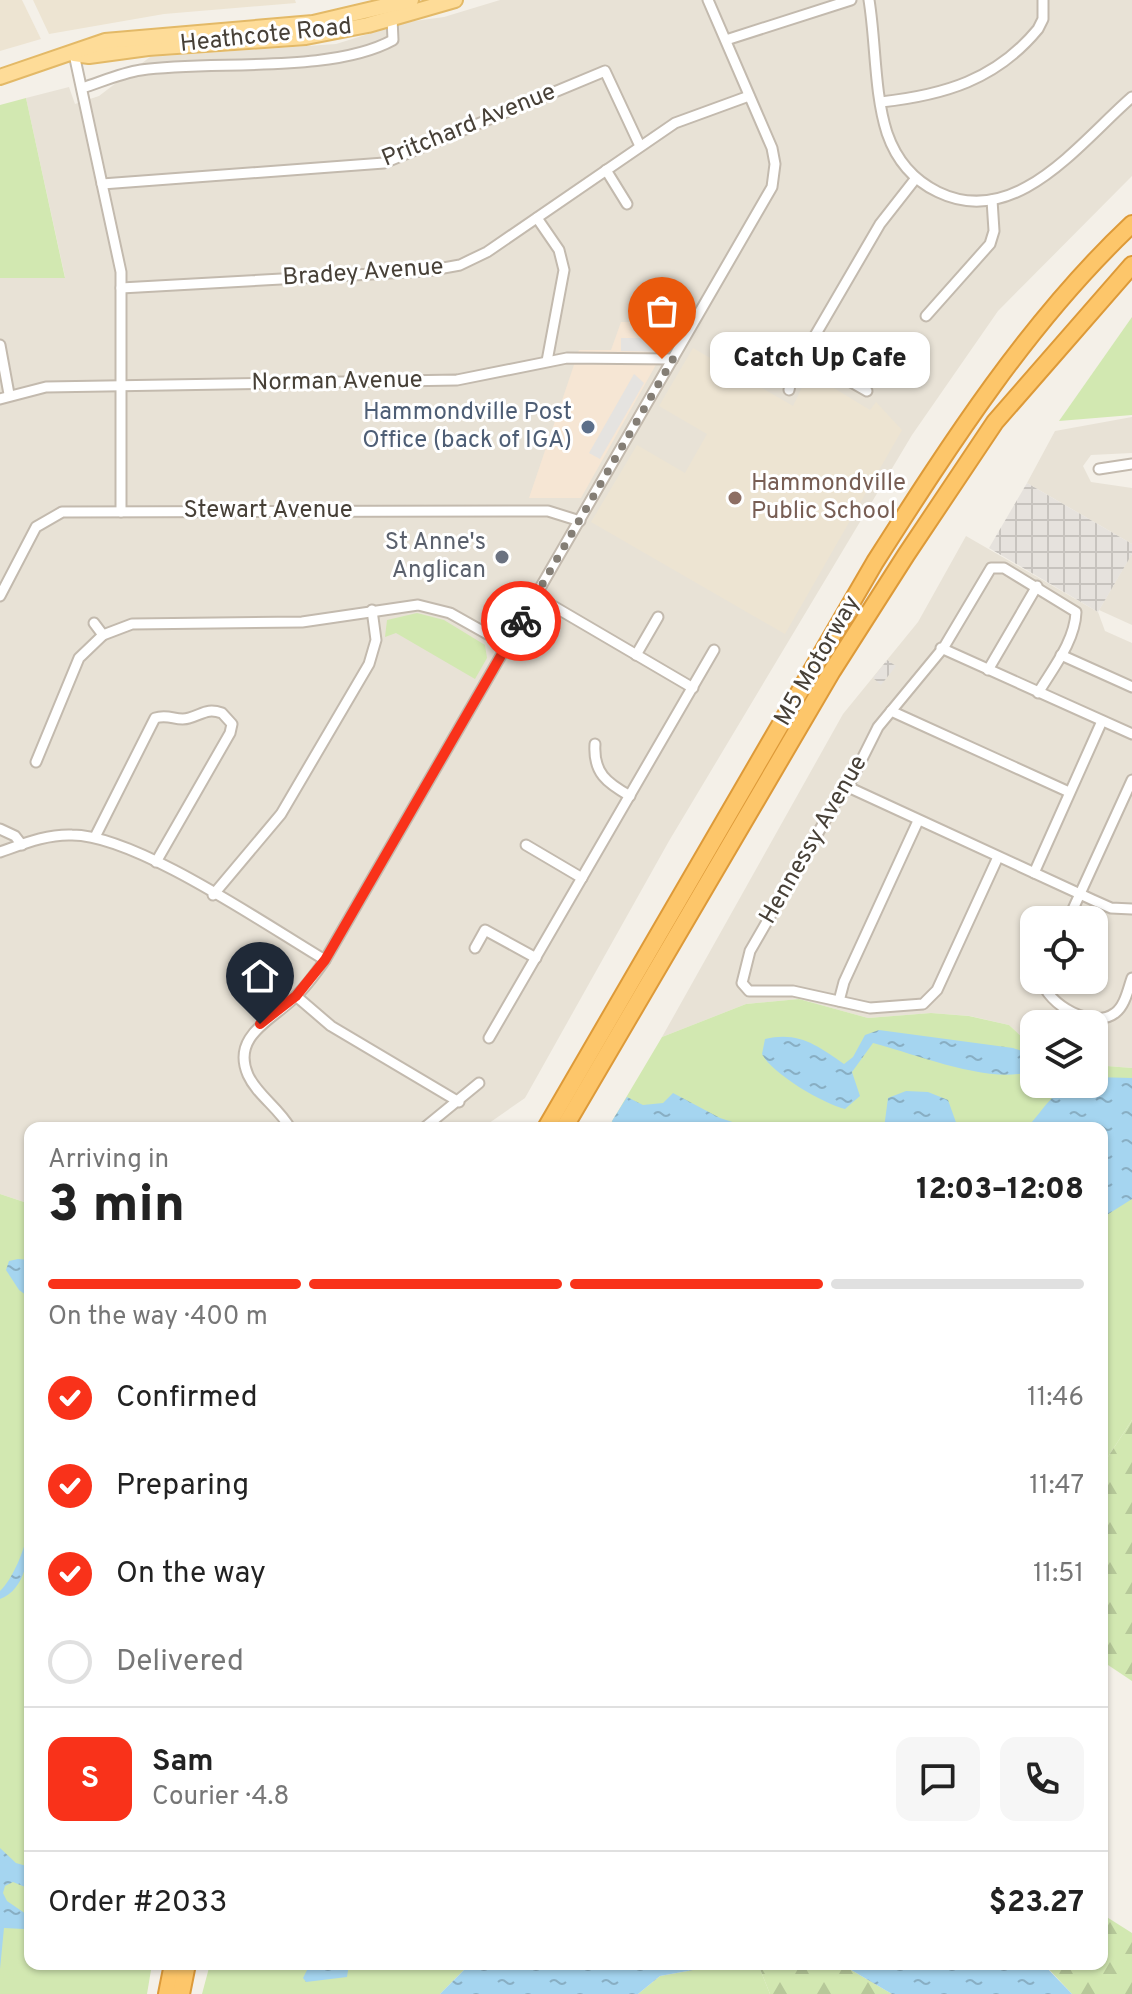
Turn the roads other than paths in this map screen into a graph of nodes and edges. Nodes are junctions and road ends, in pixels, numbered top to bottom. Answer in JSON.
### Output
{"nodes":[{"id":1,"x":411,"y":0,"type":"edge"},
{"id":2,"x":455,"y":0,"type":"edge"},
{"id":3,"x":708,"y":0,"type":"edge"},
{"id":4,"x":851,"y":0,"type":"edge"},
{"id":5,"x":869,"y":0,"type":"edge"},
{"id":6,"x":1043,"y":0,"type":"edge"},
{"id":7,"x":392,"y":18,"type":"junction"},
{"id":8,"x":726,"y":40,"type":"junction"},
{"id":9,"x":74,"y":54,"type":"junction"},
{"id":10,"x":0,"y":77,"type":"edge"},
{"id":11,"x":82,"y":88,"type":"junction"},
{"id":12,"x":749,"y":96,"type":"junction"},
{"id":13,"x":1132,"y":97,"type":"edge"},
{"id":14,"x":881,"y":102,"type":"junction"},
{"id":15,"x":640,"y":146,"type":"junction"},
{"id":16,"x":606,"y":170,"type":"junction"},
{"id":17,"x":916,"y":178,"type":"junction"},
{"id":18,"x":102,"y":184,"type":"junction"},
{"id":19,"x":992,"y":200,"type":"junction"},
{"id":20,"x":627,"y":204,"type":"dead end"},
{"id":21,"x":537,"y":218,"type":"junction"},
{"id":22,"x":1132,"y":224,"type":"edge"},
{"id":23,"x":1132,"y":265,"type":"edge"},
{"id":24,"x":121,"y":288,"type":"junction"},
{"id":25,"x":926,"y":316,"type":"dead end"},
{"id":26,"x":0,"y":345,"type":"edge"},
{"id":27,"x":804,"y":355,"type":"junction"},
{"id":28,"x":673,"y":359,"type":"junction"},
{"id":29,"x":547,"y":361,"type":"junction"},
{"id":30,"x":121,"y":385,"type":"junction"},
{"id":31,"x":789,"y":390,"type":"dead end"},
{"id":32,"x":867,"y":391,"type":"dead end"},
{"id":33,"x":5,"y":396,"type":"edge"},
{"id":34,"x":1132,"y":464,"type":"edge"},
{"id":35,"x":1099,"y":469,"type":"dead end"},
{"id":36,"x":121,"y":512,"type":"junction"},
{"id":37,"x":580,"y":521,"type":"junction"},
{"id":38,"x":1037,"y":586,"type":"junction"},
{"id":39,"x":0,"y":596,"type":"edge"},
{"id":40,"x":536,"y":596,"type":"junction"},
{"id":41,"x":372,"y":610,"type":"junction"},
{"id":42,"x":658,"y":617,"type":"dead end"},
{"id":43,"x":94,"y":623,"type":"dead end"},
{"id":44,"x":103,"y":635,"type":"junction"},
{"id":45,"x":507,"y":645,"type":"junction"},
{"id":46,"x":941,"y":648,"type":"junction"},
{"id":47,"x":714,"y":650,"type":"dead end"},
{"id":48,"x":636,"y":655,"type":"junction"},
{"id":49,"x":1061,"y":655,"type":"junction"},
{"id":50,"x":988,"y":670,"type":"junction"},
{"id":51,"x":1132,"y":687,"type":"edge"},
{"id":52,"x":693,"y":688,"type":"junction"},
{"id":53,"x":1038,"y":693,"type":"junction"},
{"id":54,"x":891,"y":711,"type":"junction"},
{"id":55,"x":1102,"y":721,"type":"junction"},
{"id":56,"x":1132,"y":734,"type":"edge"},
{"id":57,"x":595,"y":744,"type":"dead end"},
{"id":58,"x":36,"y":762,"type":"dead end"},
{"id":59,"x":1132,"y":780,"type":"edge"},
{"id":60,"x":848,"y":787,"type":"junction"},
{"id":61,"x":1069,"y":792,"type":"junction"},
{"id":62,"x":630,"y":796,"type":"junction"},
{"id":63,"x":918,"y":821,"type":"junction"},
{"id":64,"x":0,"y":829,"type":"edge"},
{"id":65,"x":95,"y":837,"type":"junction"},
{"id":66,"x":22,"y":845,"type":"junction"},
{"id":67,"x":526,"y":845,"type":"dead end"},
{"id":68,"x":0,"y":852,"type":"edge"},
{"id":69,"x":998,"y":857,"type":"junction"},
{"id":70,"x":156,"y":862,"type":"junction"},
{"id":71,"x":1034,"y":873,"type":"junction"},
{"id":72,"x":582,"y":878,"type":"junction"},
{"id":73,"x":1080,"y":894,"type":"junction"},
{"id":74,"x":213,"y":895,"type":"junction"},
{"id":75,"x":1074,"y":906,"type":"edge"},
{"id":76,"x":1132,"y":909,"type":"edge"},
{"id":77,"x":475,"y":948,"type":"dead end"},
{"id":78,"x":536,"y":958,"type":"junction"},
{"id":79,"x":325,"y":960,"type":"junction"},
{"id":80,"x":1132,"y":978,"type":"edge"},
{"id":81,"x":1050,"y":994,"type":"edge"},
{"id":82,"x":296,"y":996,"type":"junction"},
{"id":83,"x":839,"y":1001,"type":"junction"},
{"id":84,"x":489,"y":1038,"type":"dead end"},
{"id":85,"x":479,"y":1083,"type":"dead end"},
{"id":86,"x":459,"y":1102,"type":"junction"},
{"id":87,"x":285,"y":1122,"type":"edge"},
{"id":88,"x":432,"y":1122,"type":"edge"},
{"id":89,"x":549,"y":1122,"type":"edge"},
{"id":90,"x":568,"y":1122,"type":"edge"},
{"id":91,"x":172,"y":1970,"type":"edge"},
{"id":92,"x":186,"y":1970,"type":"edge"},
{"id":93,"x":167,"y":1994,"type":"edge"},
{"id":94,"x":181,"y":1994,"type":"edge"}],
"edges":[{"from":1,"to":9,"type":"main road","name":"Heathcote Road"},
{"from":2,"to":7,"type":"main road","name":"Heathcote Road"},
{"from":3,"to":8,"type":"street"},
{"from":4,"to":8,"type":"street"},
{"from":5,"to":14,"type":"street"},
{"from":6,"to":14,"type":"street"},
{"from":7,"to":9,"type":"main road","name":"Heathcote Road"},
{"from":7,"to":11,"type":"street"},
{"from":8,"to":12,"type":"street"},
{"from":9,"to":10,"type":"main road","name":"Heathcote Road"},
{"from":9,"to":11,"type":"street"},
{"from":11,"to":18,"type":"street"},
{"from":12,"to":15,"type":"street","name":"Bradey Avenue"},
{"from":12,"to":28,"type":"street"},
{"from":13,"to":19,"type":"street"},
{"from":14,"to":17,"type":"street"},
{"from":15,"to":16,"type":"street","name":"Bradey Avenue"},
{"from":15,"to":18,"type":"street","name":"Pritchard Avenue"},
{"from":16,"to":20,"type":"street"},
{"from":16,"to":21,"type":"street","name":"Bradey Avenue"},
{"from":17,"to":19,"type":"street"},
{"from":17,"to":27,"type":"street"},
{"from":18,"to":24,"type":"street"},
{"from":19,"to":25,"type":"street"},
{"from":21,"to":24,"type":"street","name":"Bradey Avenue"},
{"from":21,"to":29,"type":"street"},
{"from":22,"to":89,"type":"highway","name":"M5 Motorway"},
{"from":23,"to":90,"type":"highway","name":"M5 Motorway"},
{"from":24,"to":30,"type":"street"},
{"from":26,"to":33,"type":"street"},
{"from":27,"to":31,"type":"street"},
{"from":27,"to":32,"type":"street"},
{"from":28,"to":29,"type":"street","name":"Norman Avenue"},
{"from":28,"to":37,"type":"street"},
{"from":29,"to":30,"type":"street","name":"Norman Avenue"},
{"from":30,"to":33,"type":"street","name":"Norman Avenue"},
{"from":30,"to":36,"type":"street"},
{"from":34,"to":35,"type":"street"},
{"from":36,"to":37,"type":"street","name":"Stewart Avenue"},
{"from":36,"to":39,"type":"street","name":"Stewart Avenue"},
{"from":37,"to":40,"type":"street"},
{"from":38,"to":46,"type":"street","name":"Hennessy Avenue"},
{"from":38,"to":49,"type":"street","name":"Hennessy Avenue"},
{"from":38,"to":50,"type":"street"},
{"from":40,"to":45,"type":"street"},
{"from":40,"to":48,"type":"street"},
{"from":41,"to":44,"type":"street"},
{"from":41,"to":45,"type":"street"},
{"from":41,"to":74,"type":"street"},
{"from":42,"to":48,"type":"street"},
{"from":43,"to":44,"type":"street"},
{"from":44,"to":58,"type":"street"},
{"from":45,"to":79,"type":"street"},
{"from":46,"to":50,"type":"street"},
{"from":46,"to":54,"type":"street","name":"Hennessy Avenue"},
{"from":47,"to":52,"type":"street"},
{"from":48,"to":52,"type":"street"},
{"from":49,"to":51,"type":"street"},
{"from":49,"to":53,"type":"street","name":"Hennessy Avenue"},
{"from":50,"to":53,"type":"street"},
{"from":52,"to":62,"type":"street"},
{"from":53,"to":55,"type":"street"},
{"from":54,"to":60,"type":"street","name":"Hennessy Avenue"},
{"from":54,"to":61,"type":"street"},
{"from":55,"to":56,"type":"street"},
{"from":55,"to":61,"type":"street"},
{"from":57,"to":62,"type":"street"},
{"from":59,"to":73,"type":"street"},
{"from":60,"to":63,"type":"street"},
{"from":60,"to":83,"type":"street","name":"Hennessy Avenue"},
{"from":61,"to":71,"type":"street"},
{"from":62,"to":72,"type":"street"},
{"from":63,"to":69,"type":"street"},
{"from":63,"to":83,"type":"street"},
{"from":64,"to":66,"type":"street"},
{"from":65,"to":66,"type":"street"},
{"from":65,"to":70,"type":"street"},
{"from":65,"to":70,"type":"street"},
{"from":66,"to":68,"type":"street"},
{"from":67,"to":72,"type":"street"},
{"from":69,"to":71,"type":"street"},
{"from":69,"to":83,"type":"street","name":"Hennessy Avenue"},
{"from":70,"to":74,"type":"street"},
{"from":71,"to":73,"type":"street"},
{"from":72,"to":78,"type":"street"},
{"from":73,"to":75,"type":"street"},
{"from":73,"to":76,"type":"street"},
{"from":74,"to":79,"type":"street"},
{"from":77,"to":78,"type":"street"},
{"from":78,"to":84,"type":"street"},
{"from":79,"to":82,"type":"street"},
{"from":80,"to":81,"type":"street"},
{"from":82,"to":86,"type":"street"},
{"from":82,"to":87,"type":"street"},
{"from":85,"to":86,"type":"street"},
{"from":86,"to":88,"type":"street"},
{"from":91,"to":93,"type":"highway"},
{"from":92,"to":94,"type":"highway"}]}
